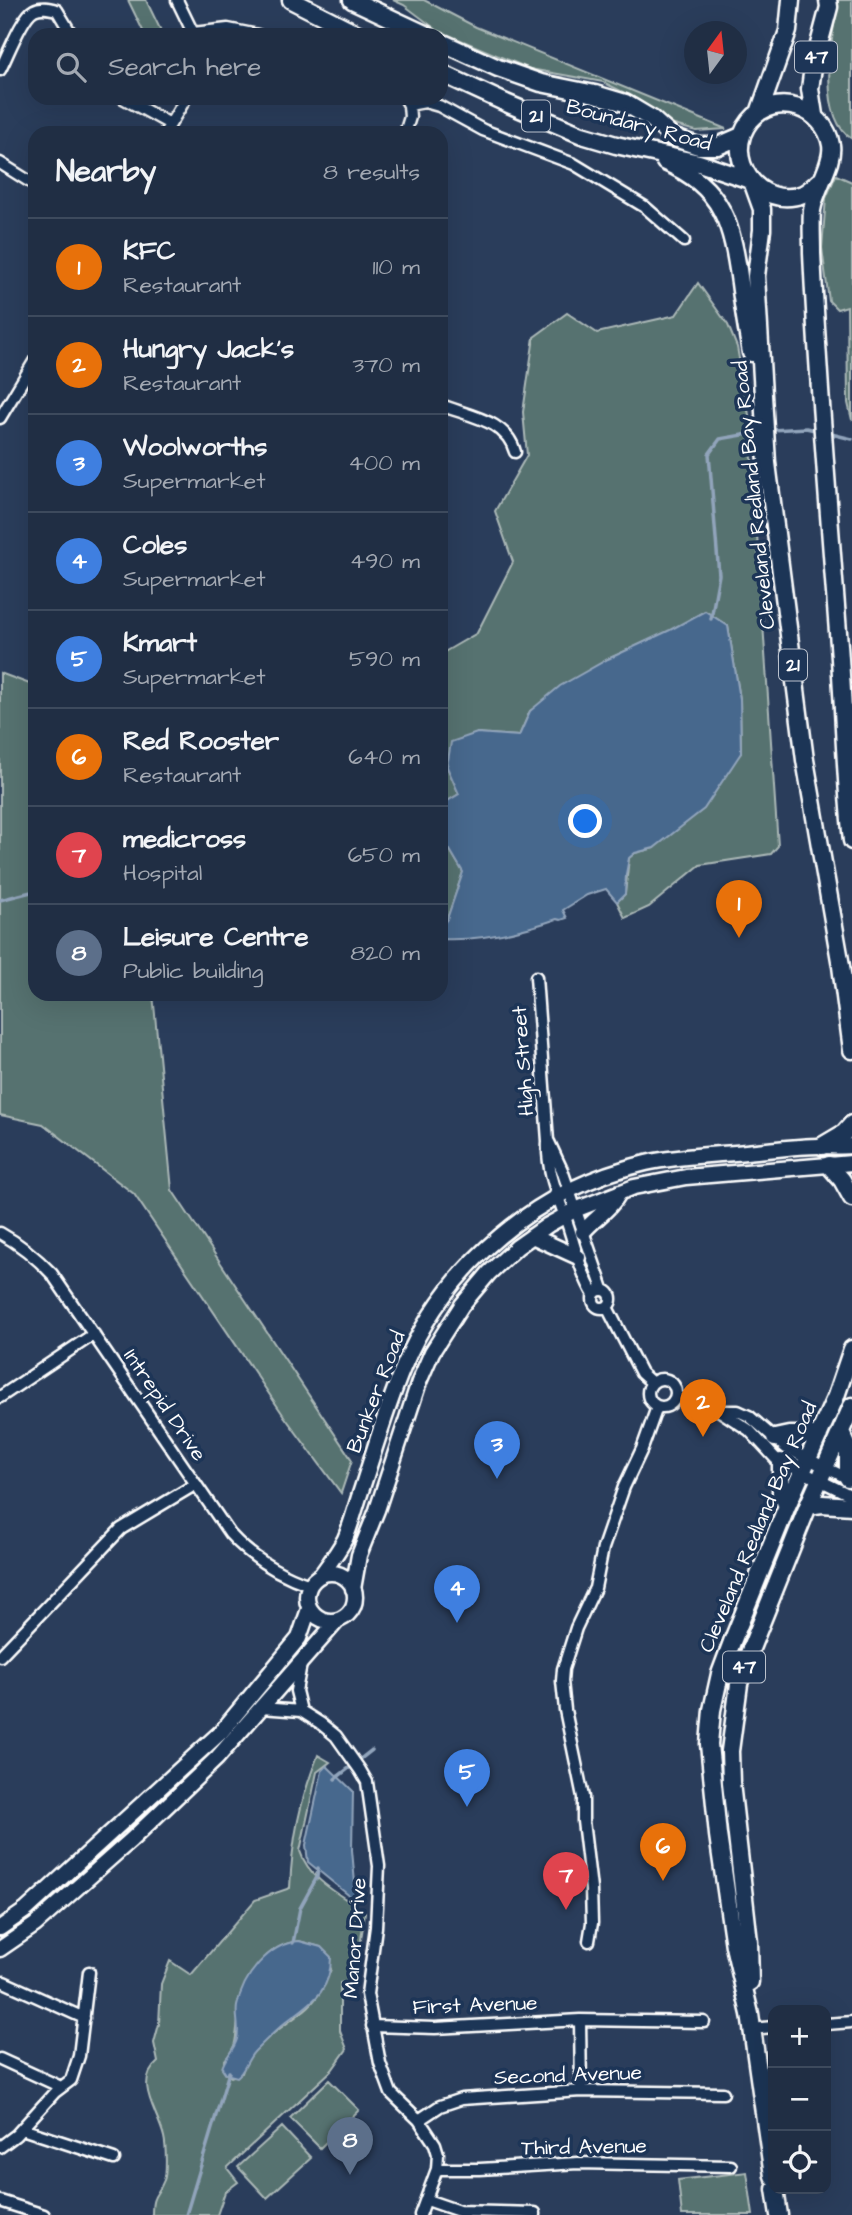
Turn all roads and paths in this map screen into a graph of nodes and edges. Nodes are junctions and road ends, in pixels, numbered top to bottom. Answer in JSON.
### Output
{"nodes":[{"id":1,"x":177,"y":0,"type":"edge"},
{"id":2,"x":291,"y":0,"type":"edge"},
{"id":3,"x":352,"y":0,"type":"edge"},
{"id":4,"x":791,"y":0,"type":"edge"},
{"id":5,"x":828,"y":0,"type":"edge"},
{"id":6,"x":40,"y":4,"type":"edge"},
{"id":7,"x":68,"y":28,"type":"edge"},
{"id":8,"x":190,"y":28,"type":"edge"},
{"id":9,"x":346,"y":28,"type":"edge"},
{"id":10,"x":412,"y":28,"type":"edge"},
{"id":11,"x":448,"y":44,"type":"edge"},
{"id":12,"x":0,"y":70,"type":"edge"},
{"id":13,"x":448,"y":76,"type":"edge"},
{"id":14,"x":133,"y":105,"type":"edge"},
{"id":15,"x":182,"y":105,"type":"edge"},
{"id":16,"x":408,"y":105,"type":"edge"},
{"id":17,"x":436,"y":105,"type":"edge"},
{"id":18,"x":759,"y":113,"type":"junction"},
{"id":19,"x":814,"y":114,"type":"junction"},
{"id":20,"x":163,"y":126,"type":"edge"},
{"id":21,"x":169,"y":126,"type":"edge"},
{"id":22,"x":408,"y":126,"type":"edge"},
{"id":23,"x":741,"y":136,"type":"junction"},
{"id":24,"x":634,"y":149,"type":"junction"},
{"id":25,"x":0,"y":163,"type":"edge"},
{"id":26,"x":28,"y":180,"type":"edge"},
{"id":27,"x":820,"y":181,"type":"junction"},
{"id":28,"x":751,"y":182,"type":"junction"},
{"id":29,"x":684,"y":242,"type":"dead end"},
{"id":30,"x":750,"y":304,"type":"junction"},
{"id":31,"x":28,"y":372,"type":"edge"},
{"id":32,"x":448,"y":407,"type":"edge"},
{"id":33,"x":0,"y":418,"type":"edge"},
{"id":34,"x":514,"y":453,"type":"dead end"},
{"id":35,"x":852,"y":841,"type":"edge"},
{"id":36,"x":536,"y":977,"type":"dead end"},
{"id":37,"x":852,"y":1050,"type":"edge"},
{"id":38,"x":852,"y":1124,"type":"edge"},
{"id":39,"x":822,"y":1146,"type":"junction"},
{"id":40,"x":852,"y":1146,"type":"edge"},
{"id":41,"x":852,"y":1163,"type":"edge"},
{"id":42,"x":829,"y":1165,"type":"junction"},
{"id":43,"x":620,"y":1192,"type":"junction"},
{"id":44,"x":563,"y":1193,"type":"junction"},
{"id":45,"x":852,"y":1198,"type":"edge"},
{"id":46,"x":570,"y":1213,"type":"junction"},
{"id":47,"x":583,"y":1231,"type":"junction"},
{"id":48,"x":0,"y":1233,"type":"edge"},
{"id":49,"x":532,"y":1236,"type":"junction"},
{"id":50,"x":578,"y":1258,"type":"junction"},
{"id":51,"x":598,"y":1292,"type":"junction"},
{"id":52,"x":94,"y":1335,"type":"junction"},
{"id":53,"x":852,"y":1349,"type":"edge"},
{"id":54,"x":652,"y":1383,"type":"junction"},
{"id":55,"x":676,"y":1396,"type":"junction"},
{"id":56,"x":0,"y":1397,"type":"edge"},
{"id":57,"x":852,"y":1406,"type":"edge"},
{"id":58,"x":657,"y":1407,"type":"junction"},
{"id":59,"x":720,"y":1410,"type":"junction"},
{"id":60,"x":841,"y":1432,"type":"junction"},
{"id":61,"x":818,"y":1435,"type":"junction"},
{"id":62,"x":775,"y":1438,"type":"junction"},
{"id":63,"x":781,"y":1462,"type":"junction"},
{"id":64,"x":805,"y":1466,"type":"junction"},
{"id":65,"x":822,"y":1474,"type":"junction"},
{"id":66,"x":850,"y":1479,"type":"edge"},
{"id":67,"x":195,"y":1484,"type":"junction"},
{"id":68,"x":852,"y":1496,"type":"edge"},
{"id":69,"x":787,"y":1506,"type":"junction"},
{"id":70,"x":808,"y":1506,"type":"junction"},
{"id":71,"x":852,"y":1506,"type":"edge"},
{"id":72,"x":321,"y":1575,"type":"junction"},
{"id":73,"x":310,"y":1585,"type":"junction"},
{"id":74,"x":353,"y":1589,"type":"junction"},
{"id":75,"x":309,"y":1609,"type":"junction"},
{"id":76,"x":338,"y":1620,"type":"junction"},
{"id":77,"x":0,"y":1656,"type":"edge"},
{"id":78,"x":302,"y":1660,"type":"junction"},
{"id":79,"x":261,"y":1708,"type":"junction"},
{"id":80,"x":300,"y":1711,"type":"junction"},
{"id":81,"x":26,"y":1910,"type":"junction"},
{"id":82,"x":36,"y":1925,"type":"junction"},
{"id":83,"x":0,"y":1928,"type":"edge"},
{"id":84,"x":589,"y":1941,"type":"dead end"},
{"id":85,"x":0,"y":1949,"type":"edge"},
{"id":86,"x":89,"y":1972,"type":"dead end"},
{"id":87,"x":4,"y":1982,"type":"dead end"},
{"id":88,"x":84,"y":2018,"type":"junction"},
{"id":89,"x":580,"y":2020,"type":"junction"},
{"id":90,"x":751,"y":2021,"type":"junction"},
{"id":91,"x":704,"y":2022,"type":"dead end"},
{"id":92,"x":852,"y":2022,"type":"edge"},
{"id":93,"x":831,"y":2024,"type":"edge"},
{"id":94,"x":372,"y":2026,"type":"junction"},
{"id":95,"x":768,"y":2026,"type":"edge"},
{"id":96,"x":0,"y":2059,"type":"edge"},
{"id":97,"x":61,"y":2087,"type":"junction"},
{"id":98,"x":581,"y":2091,"type":"junction"},
{"id":99,"x":723,"y":2093,"type":"dead end"},
{"id":100,"x":419,"y":2120,"type":"junction"},
{"id":101,"x":22,"y":2129,"type":"junction"},
{"id":102,"x":768,"y":2141,"type":"edge"},
{"id":103,"x":3,"y":2142,"type":"edge"},
{"id":104,"x":114,"y":2159,"type":"dead end"},
{"id":105,"x":731,"y":2166,"type":"dead end"},
{"id":106,"x":437,"y":2169,"type":"junction"},
{"id":107,"x":776,"y":2194,"type":"edge"},
{"id":108,"x":427,"y":2200,"type":"junction"},
{"id":109,"x":0,"y":2201,"type":"edge"},
{"id":110,"x":44,"y":2215,"type":"edge"},
{"id":111,"x":420,"y":2215,"type":"edge"},
{"id":112,"x":535,"y":2215,"type":"edge"},
{"id":113,"x":779,"y":2215,"type":"edge"}],
"edges":[{"from":1,"to":8,"type":"street"},
{"from":2,"to":9,"type":"highway"},
{"from":3,"to":10,"type":"highway"},
{"from":4,"to":18,"type":"highway","number":"47"},
{"from":5,"to":19,"type":"highway","number":"47"},
{"from":6,"to":7,"type":"street"},
{"from":6,"to":12,"type":"street"},
{"from":11,"to":23,"type":"highway","name":"Boundary Road","number":"21"},
{"from":13,"to":24,"type":"highway","name":"Boundary Road","number":"21"},
{"from":14,"to":20,"type":"street"},
{"from":15,"to":21,"type":"street"},
{"from":16,"to":22,"type":"street"},
{"from":17,"to":29,"type":"street"},
{"from":18,"to":19,"type":"highway"},
{"from":18,"to":23,"type":"highway"},
{"from":19,"to":27,"type":"highway"},
{"from":23,"to":28,"type":"highway"},
{"from":24,"to":28,"type":"highway","name":"Boundary Road","number":"21"},
{"from":24,"to":30,"type":"highway","number":"21"},
{"from":25,"to":26,"type":"street"},
{"from":27,"to":28,"type":"highway","number":"21"},
{"from":27,"to":35,"type":"highway"},
{"from":28,"to":30,"type":"highway","number":"21"},
{"from":30,"to":37,"type":"highway","name":"Cleveland Redland Bay Road","number":"21"},
{"from":31,"to":33,"type":"street"},
{"from":32,"to":34,"type":"street"},
{"from":36,"to":44,"type":"street","name":"High Street"},
{"from":38,"to":39,"type":"highway"},
{"from":39,"to":40,"type":"main road","name":"Bunker Road"},
{"from":39,"to":44,"type":"main road","name":"Bunker Road"},
{"from":41,"to":42,"type":"main road","name":"Bunker Road"},
{"from":42,"to":43,"type":"main road","name":"Bunker Road"},
{"from":42,"to":45,"type":"highway"},
{"from":43,"to":46,"type":"main road","name":"Bunker Road"},
{"from":43,"to":47,"type":"main road"},
{"from":44,"to":46,"type":"street","name":"High Street"},
{"from":44,"to":72,"type":"main road","name":"Bunker Road"},
{"from":46,"to":47,"type":"street"},
{"from":46,"to":49,"type":"main road","name":"Bunker Road"},
{"from":46,"to":50,"type":"street"},
{"from":47,"to":51,"type":"street"},
{"from":48,"to":52,"type":"street","name":"Intrepid Drive"},
{"from":49,"to":50,"type":"main road"},
{"from":49,"to":74,"type":"main road","name":"Bunker Road"},
{"from":50,"to":51,"type":"street"},
{"from":51,"to":54,"type":"street"},
{"from":52,"to":56,"type":"street"},
{"from":52,"to":67,"type":"street","name":"Intrepid Drive"},
{"from":53,"to":61,"type":"highway","name":"Cleveland Redland Bay Road","number":"47"},
{"from":54,"to":55,"type":"street"},
{"from":54,"to":58,"type":"street"},
{"from":55,"to":58,"type":"street"},
{"from":55,"to":59,"type":"street"},
{"from":57,"to":60,"type":"highway","name":"Cleveland Redland Bay Road","number":"47"},
{"from":58,"to":84,"type":"street"},
{"from":59,"to":62,"type":"street"},
{"from":59,"to":63,"type":"street"},
{"from":60,"to":65,"type":"highway","name":"Cleveland Redland Bay Road","number":"47"},
{"from":60,"to":66,"type":"highway"},
{"from":61,"to":62,"type":"highway"},
{"from":61,"to":64,"type":"highway","name":"Cleveland Redland Bay Road","number":"47"},
{"from":62,"to":64,"type":"street"},
{"from":63,"to":64,"type":"street"},
{"from":63,"to":69,"type":"highway"},
{"from":64,"to":65,"type":"street"},
{"from":64,"to":69,"type":"highway","name":"Cleveland Redland Bay Road","number":"47"},
{"from":65,"to":66,"type":"street"},
{"from":65,"to":68,"type":"street"},
{"from":65,"to":70,"type":"highway","name":"Cleveland Redland Bay Road","number":"47"},
{"from":67,"to":73,"type":"street","name":"Intrepid Drive"},
{"from":67,"to":77,"type":"street"},
{"from":69,"to":90,"type":"highway","name":"Cleveland Redland Bay Road","number":"47"},
{"from":70,"to":71,"type":"highway"},
{"from":70,"to":90,"type":"highway","name":"Cleveland Redland Bay Road","number":"47"},
{"from":72,"to":73,"type":"main road"},
{"from":72,"to":74,"type":"main road"},
{"from":73,"to":75,"type":"main road"},
{"from":74,"to":76,"type":"main road"},
{"from":75,"to":76,"type":"main road"},
{"from":75,"to":81,"type":"main road"},
{"from":76,"to":78,"type":"main road"},
{"from":78,"to":79,"type":"main road"},
{"from":78,"to":80,"type":"street"},
{"from":79,"to":80,"type":"street","name":"Manor Drive"},
{"from":79,"to":82,"type":"main road"},
{"from":80,"to":94,"type":"street","name":"Manor Drive"},
{"from":81,"to":82,"type":"main road"},
{"from":81,"to":83,"type":"main road"},
{"from":82,"to":85,"type":"main road"},
{"from":86,"to":88,"type":"street"},
{"from":87,"to":88,"type":"street"},
{"from":88,"to":97,"type":"street"},
{"from":89,"to":91,"type":"street","name":"First Avenue"},
{"from":89,"to":94,"type":"street","name":"First Avenue"},
{"from":89,"to":98,"type":"street"},
{"from":90,"to":95,"type":"street"},
{"from":90,"to":102,"type":"highway","name":"Cleveland Redland Bay Road","number":"47"},
{"from":92,"to":93,"type":"street"},
{"from":94,"to":100,"type":"street","name":"Manor Drive"},
{"from":96,"to":97,"type":"street"},
{"from":97,"to":101,"type":"street"},
{"from":98,"to":99,"type":"street","name":"Second Avenue"},
{"from":98,"to":100,"type":"street","name":"Second Avenue"},
{"from":100,"to":106,"type":"street","name":"Manor Drive"},
{"from":101,"to":103,"type":"street"},
{"from":101,"to":104,"type":"street"},
{"from":105,"to":106,"type":"street","name":"Third Avenue"},
{"from":106,"to":108,"type":"street"},
{"from":107,"to":113,"type":"highway"},
{"from":108,"to":111,"type":"street"},
{"from":108,"to":112,"type":"street"},
{"from":109,"to":110,"type":"street"}]}
